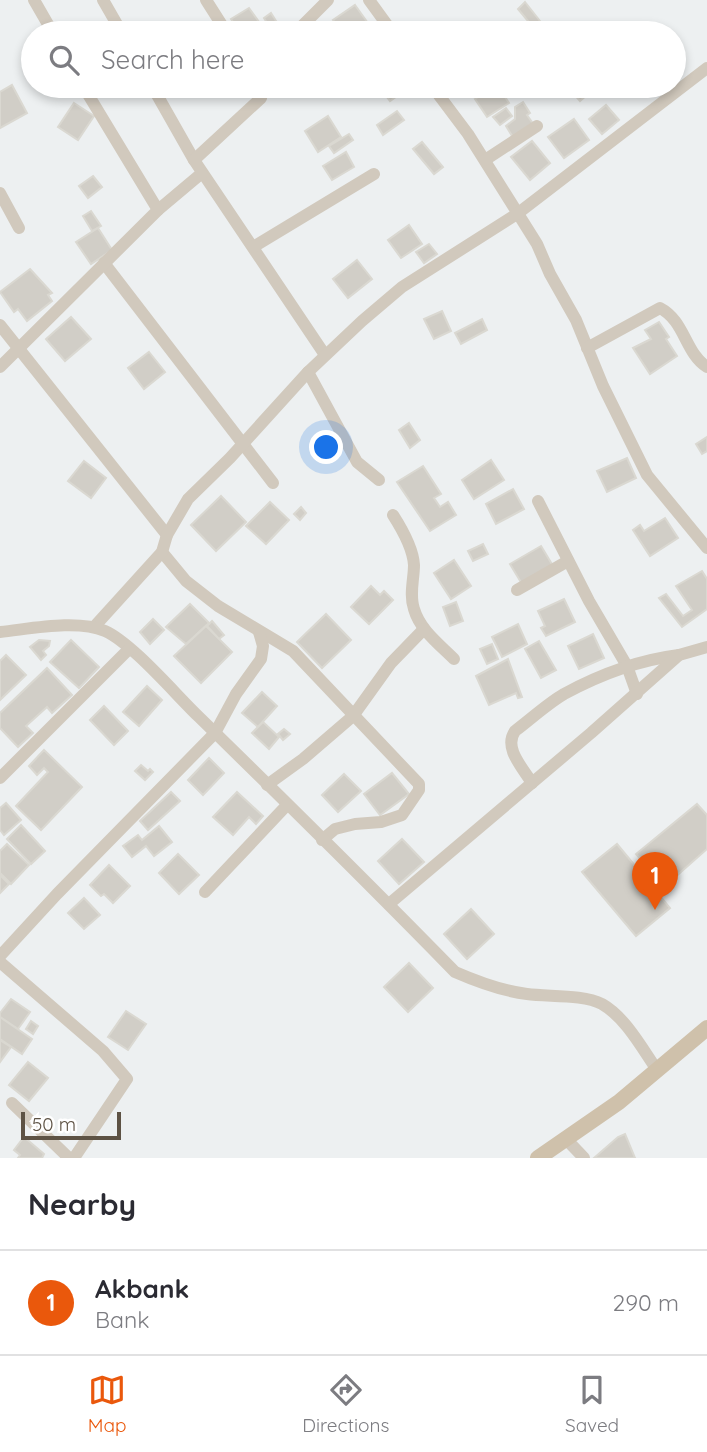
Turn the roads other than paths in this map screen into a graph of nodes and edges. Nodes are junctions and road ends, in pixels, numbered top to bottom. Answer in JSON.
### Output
{"nodes":[{"id":1,"x":34,"y":0,"type":"edge"},
{"id":2,"x":103,"y":0,"type":"edge"},
{"id":3,"x":206,"y":0,"type":"edge"},
{"id":4,"x":328,"y":0,"type":"edge"},
{"id":5,"x":369,"y":0,"type":"edge"},
{"id":6,"x":46,"y":21,"type":"edge"},
{"id":7,"x":115,"y":21,"type":"edge"},
{"id":8,"x":219,"y":21,"type":"edge"},
{"id":9,"x":307,"y":21,"type":"edge"},
{"id":10,"x":384,"y":21,"type":"edge"},
{"id":11,"x":707,"y":68,"type":"edge"},
{"id":12,"x":686,"y":84,"type":"edge"},
{"id":13,"x":90,"y":98,"type":"edge"},
{"id":14,"x":159,"y":98,"type":"edge"},
{"id":15,"x":261,"y":98,"type":"edge"},
{"id":16,"x":441,"y":98,"type":"edge"},
{"id":17,"x":668,"y":98,"type":"edge"},
{"id":18,"x":537,"y":126,"type":"dead end"},
{"id":19,"x":194,"y":160,"type":"junction"},
{"id":20,"x":485,"y":160,"type":"junction"},
{"id":21,"x":202,"y":173,"type":"junction"},
{"id":22,"x":374,"y":174,"type":"dead end"},
{"id":23,"x":0,"y":192,"type":"edge"},
{"id":24,"x":158,"y":210,"type":"junction"},
{"id":25,"x":517,"y":214,"type":"junction"},
{"id":26,"x":19,"y":228,"type":"dead end"},
{"id":27,"x":253,"y":247,"type":"junction"},
{"id":28,"x":104,"y":263,"type":"junction"},
{"id":29,"x":0,"y":325,"type":"edge"},
{"id":30,"x":18,"y":347,"type":"junction"},
{"id":31,"x":587,"y":348,"type":"junction"},
{"id":32,"x":325,"y":355,"type":"junction"},
{"id":33,"x":0,"y":367,"type":"edge"},
{"id":34,"x":707,"y":367,"type":"edge"},
{"id":35,"x":308,"y":372,"type":"junction"},
{"id":36,"x":242,"y":444,"type":"junction"},
{"id":37,"x":379,"y":480,"type":"dead end"},
{"id":38,"x":273,"y":483,"type":"dead end"},
{"id":39,"x":538,"y":501,"type":"dead end"},
{"id":40,"x":393,"y":515,"type":"dead end"},
{"id":41,"x":167,"y":535,"type":"junction"},
{"id":42,"x":706,"y":545,"type":"edge"},
{"id":43,"x":162,"y":552,"type":"junction"},
{"id":44,"x":568,"y":561,"type":"junction"},
{"id":45,"x":517,"y":590,"type":"dead end"},
{"id":46,"x":94,"y":627,"type":"junction"},
{"id":47,"x":424,"y":629,"type":"junction"},
{"id":48,"x":0,"y":632,"type":"edge"},
{"id":49,"x":259,"y":632,"type":"junction"},
{"id":50,"x":707,"y":647,"type":"edge"},
{"id":51,"x":129,"y":649,"type":"junction"},
{"id":52,"x":679,"y":655,"type":"junction"},
{"id":53,"x":454,"y":659,"type":"dead end"},
{"id":54,"x":626,"y":666,"type":"junction"},
{"id":55,"x":637,"y":694,"type":"junction"},
{"id":56,"x":353,"y":716,"type":"junction"},
{"id":57,"x":215,"y":733,"type":"junction"},
{"id":58,"x":0,"y":778,"type":"edge"},
{"id":59,"x":532,"y":783,"type":"junction"},
{"id":60,"x":267,"y":785,"type":"junction"},
{"id":61,"x":287,"y":805,"type":"junction"},
{"id":62,"x":322,"y":840,"type":"junction"},
{"id":63,"x":205,"y":892,"type":"dead end"},
{"id":64,"x":389,"y":904,"type":"junction"},
{"id":65,"x":0,"y":956,"type":"edge"},
{"id":66,"x":0,"y":962,"type":"edge"},
{"id":67,"x":707,"y":1028,"type":"edge"},
{"id":68,"x":657,"y":1070,"type":"junction"},
{"id":69,"x":12,"y":1104,"type":"dead end"},
{"id":70,"x":566,"y":1139,"type":"junction"},
{"id":71,"x":72,"y":1158,"type":"edge"},
{"id":72,"x":538,"y":1158,"type":"edge"},
{"id":73,"x":584,"y":1158,"type":"edge"}],
"edges":[{"from":1,"to":6,"type":"street"},
{"from":2,"to":7,"type":"street"},
{"from":3,"to":8,"type":"street"},
{"from":4,"to":9,"type":"street"},
{"from":5,"to":10,"type":"street"},
{"from":11,"to":12,"type":"street"},
{"from":13,"to":24,"type":"street"},
{"from":14,"to":19,"type":"street"},
{"from":15,"to":19,"type":"street"},
{"from":16,"to":20,"type":"street"},
{"from":17,"to":25,"type":"street"},
{"from":18,"to":20,"type":"street"},
{"from":19,"to":21,"type":"street"},
{"from":20,"to":25,"type":"street"},
{"from":21,"to":24,"type":"street"},
{"from":21,"to":27,"type":"street"},
{"from":22,"to":27,"type":"street"},
{"from":23,"to":26,"type":"street"},
{"from":24,"to":28,"type":"street"},
{"from":25,"to":31,"type":"street"},
{"from":25,"to":32,"type":"street"},
{"from":27,"to":32,"type":"street"},
{"from":28,"to":30,"type":"street"},
{"from":28,"to":36,"type":"street"},
{"from":29,"to":30,"type":"street"},
{"from":30,"to":33,"type":"street"},
{"from":30,"to":41,"type":"street"},
{"from":31,"to":34,"type":"street"},
{"from":31,"to":42,"type":"street"},
{"from":32,"to":35,"type":"street"},
{"from":35,"to":36,"type":"street"},
{"from":35,"to":37,"type":"street"},
{"from":36,"to":38,"type":"street"},
{"from":36,"to":41,"type":"street"},
{"from":39,"to":44,"type":"street"},
{"from":40,"to":47,"type":"street"},
{"from":41,"to":43,"type":"street"},
{"from":43,"to":46,"type":"street"},
{"from":43,"to":49,"type":"street"},
{"from":44,"to":45,"type":"street"},
{"from":44,"to":54,"type":"street"},
{"from":46,"to":48,"type":"street"},
{"from":46,"to":51,"type":"street"},
{"from":47,"to":53,"type":"street"},
{"from":47,"to":56,"type":"street"},
{"from":49,"to":56,"type":"street"},
{"from":49,"to":57,"type":"street"},
{"from":50,"to":52,"type":"street"},
{"from":51,"to":57,"type":"street"},
{"from":51,"to":58,"type":"street"},
{"from":52,"to":54,"type":"street"},
{"from":52,"to":55,"type":"street"},
{"from":54,"to":55,"type":"street"},
{"from":54,"to":59,"type":"street"},
{"from":55,"to":59,"type":"street"},
{"from":56,"to":60,"type":"street"},
{"from":56,"to":62,"type":"street"},
{"from":57,"to":60,"type":"street"},
{"from":57,"to":65,"type":"street"},
{"from":59,"to":64,"type":"street"},
{"from":60,"to":61,"type":"street"},
{"from":61,"to":62,"type":"street"},
{"from":61,"to":63,"type":"street"},
{"from":62,"to":64,"type":"street"},
{"from":64,"to":68,"type":"street"},
{"from":66,"to":71,"type":"street"},
{"from":67,"to":68,"type":"main road"},
{"from":68,"to":70,"type":"main road"},
{"from":69,"to":71,"type":"street"},
{"from":70,"to":72,"type":"main road"},
{"from":70,"to":73,"type":"street"}]}
